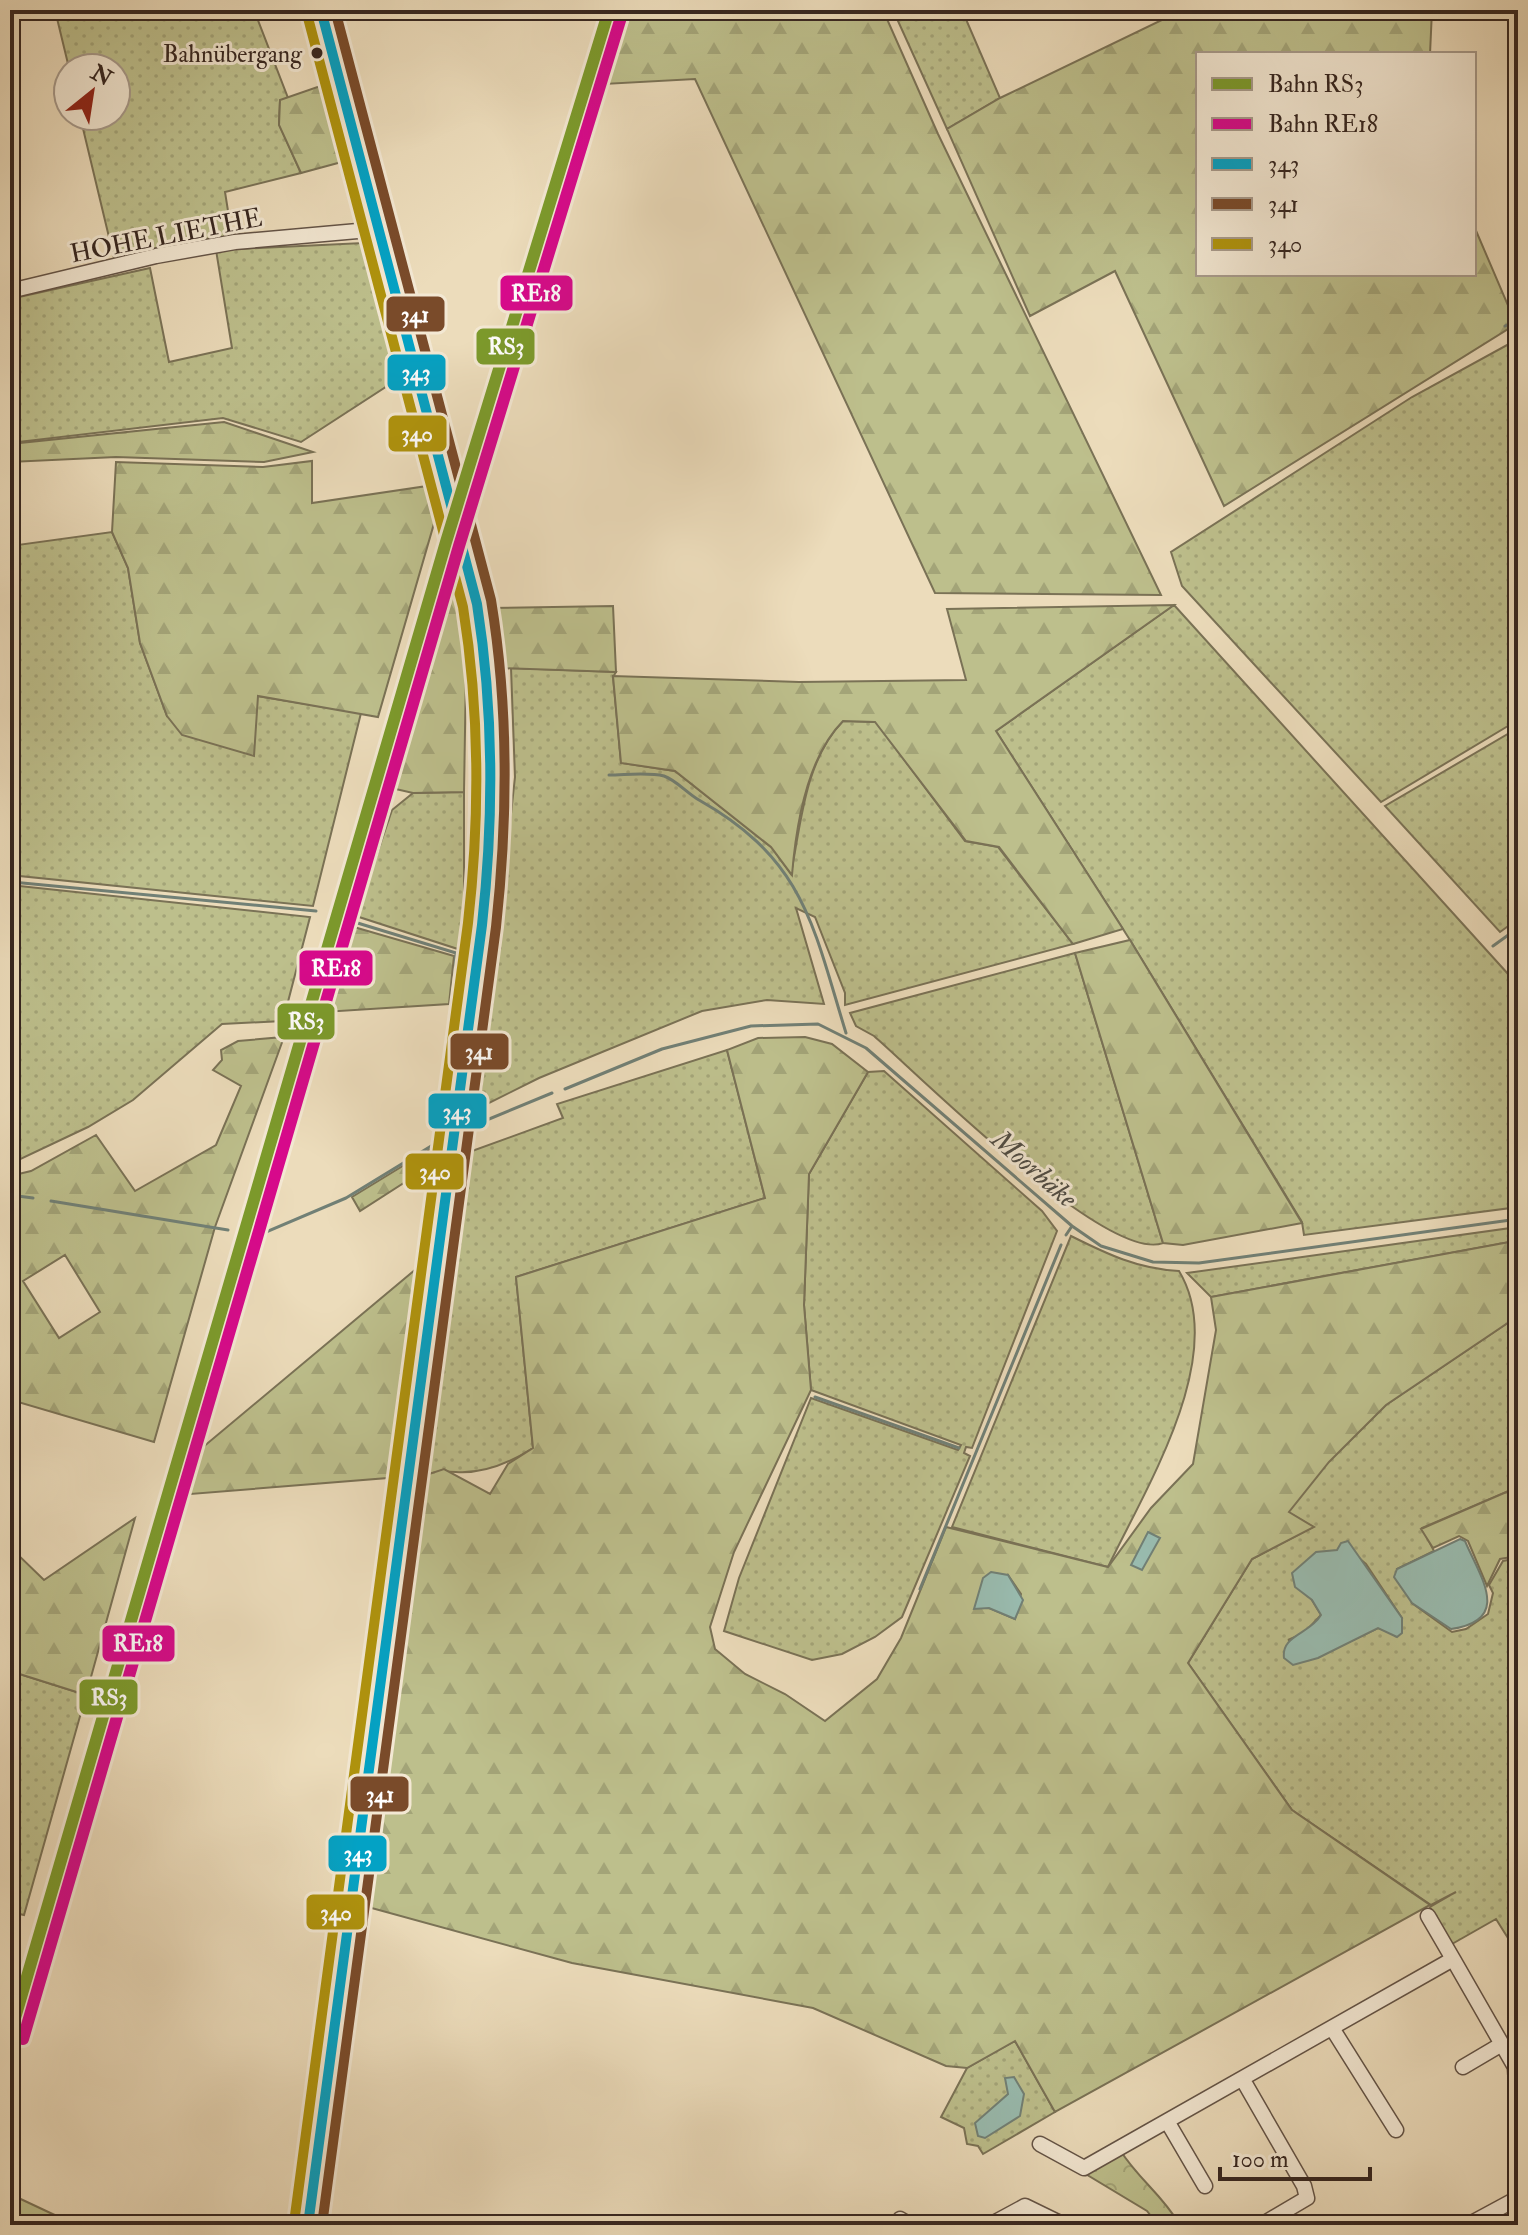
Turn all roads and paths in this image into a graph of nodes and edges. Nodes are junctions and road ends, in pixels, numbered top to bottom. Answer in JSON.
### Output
{"nodes":[{"id":1,"x":321,"y":10,"type":"edge"},
{"id":2,"x":380,"y":229,"type":"junction"},
{"id":3,"x":10,"y":291,"type":"edge"},
{"id":4,"x":1428,"y":1916,"type":"dead end"},
{"id":5,"x":1453,"y":1959,"type":"junction"},
{"id":6,"x":1332,"y":2028,"type":"junction"},
{"id":7,"x":1502,"y":2044,"type":"junction"},
{"id":8,"x":1463,"y":2067,"type":"dead end"},
{"id":9,"x":1243,"y":2080,"type":"junction"},
{"id":10,"x":1518,"y":2120,"type":"edge"},
{"id":11,"x":1167,"y":2121,"type":"junction"},
{"id":12,"x":1396,"y":2130,"type":"dead end"},
{"id":13,"x":1040,"y":2144,"type":"dead end"},
{"id":14,"x":1205,"y":2186,"type":"dead end"},
{"id":15,"x":1518,"y":2198,"type":"edge"},
{"id":16,"x":1268,"y":2221,"type":"dead end"},
{"id":17,"x":308,"y":2225,"type":"edge"},
{"id":18,"x":990,"y":2225,"type":"edge"},
{"id":19,"x":1064,"y":2225,"type":"edge"},
{"id":20,"x":1468,"y":2225,"type":"edge"}],
"edges":[{"from":1,"to":2,"type":"street"},
{"from":2,"to":3,"type":"street","name":"HOHE LIETHE"},
{"from":2,"to":17,"type":"street"},
{"from":4,"to":5,"type":"street"},
{"from":5,"to":6,"type":"street"},
{"from":5,"to":7,"type":"street"},
{"from":6,"to":9,"type":"street"},
{"from":6,"to":12,"type":"street"},
{"from":7,"to":8,"type":"street"},
{"from":7,"to":10,"type":"street"},
{"from":9,"to":11,"type":"street"},
{"from":9,"to":16,"type":"street"},
{"from":11,"to":13,"type":"street"},
{"from":11,"to":14,"type":"street"},
{"from":15,"to":20,"type":"street"},
{"from":18,"to":19,"type":"street"}]}
